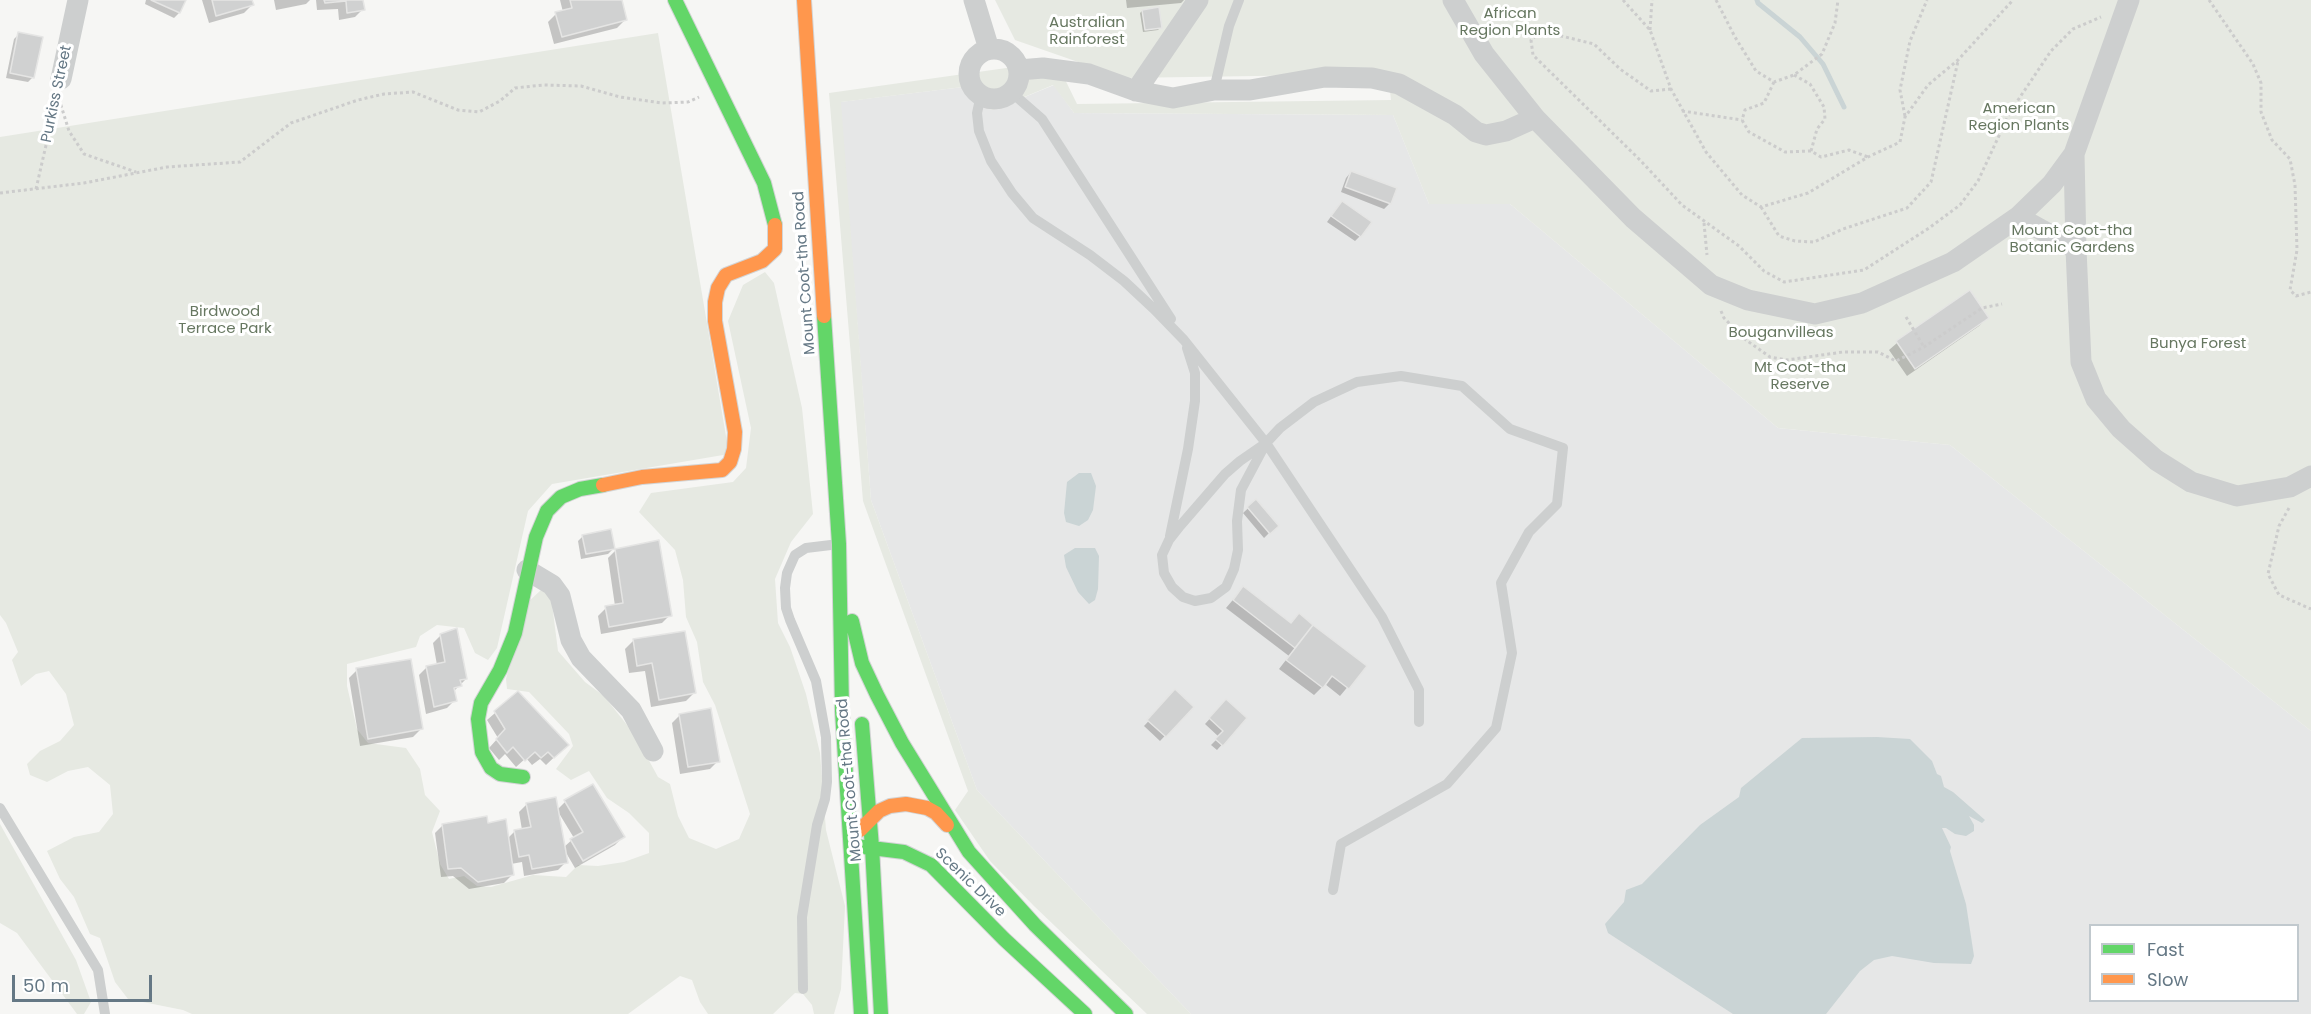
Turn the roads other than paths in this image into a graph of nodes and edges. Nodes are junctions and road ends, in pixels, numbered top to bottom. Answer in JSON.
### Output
{"nodes":[{"id":1,"x":78,"y":0,"type":"edge"},
{"id":2,"x":675,"y":0,"type":"edge"},
{"id":3,"x":804,"y":0,"type":"edge"},
{"id":4,"x":975,"y":0,"type":"edge"},
{"id":5,"x":1198,"y":0,"type":"edge"},
{"id":6,"x":1239,"y":0,"type":"edge"},
{"id":7,"x":1453,"y":0,"type":"edge"},
{"id":8,"x":2128,"y":3,"type":"edge"},
{"id":9,"x":989,"y":49,"type":"junction"},
{"id":10,"x":1019,"y":70,"type":"junction"},
{"id":11,"x":59,"y":87,"type":"road end"},
{"id":12,"x":1214,"y":90,"type":"junction"},
{"id":13,"x":1136,"y":91,"type":"junction"},
{"id":14,"x":1011,"y":92,"type":"junction"},
{"id":15,"x":981,"y":95,"type":"junction"},
{"id":16,"x":1535,"y":118,"type":"junction"},
{"id":17,"x":2074,"y":154,"type":"junction"},
{"id":18,"x":2018,"y":218,"type":"junction"},
{"id":19,"x":2076,"y":249,"type":"junction"},
{"id":20,"x":1184,"y":340,"type":"junction"},
{"id":21,"x":1266,"y":443,"type":"junction"},
{"id":22,"x":2311,"y":476,"type":"edge"},
{"id":23,"x":1169,"y":540,"type":"junction"},
{"id":24,"x":839,"y":544,"type":"junction"},
{"id":25,"x":527,"y":570,"type":"junction"},
{"id":26,"x":849,"y":609,"type":"junction"},
{"id":27,"x":858,"y":689,"type":"dead end"},
{"id":28,"x":860,"y":709,"type":"dead end"},
{"id":29,"x":1419,"y":722,"type":"dead end"},
{"id":30,"x":653,"y":751,"type":"dead end"},
{"id":31,"x":523,"y":777,"type":"dead end"},
{"id":32,"x":0,"y":808,"type":"edge"},
{"id":33,"x":870,"y":817,"type":"junction"},
{"id":34,"x":850,"y":845,"type":"junction"},
{"id":35,"x":872,"y":847,"type":"junction"},
{"id":36,"x":969,"y":852,"type":"junction"},
{"id":37,"x":1333,"y":890,"type":"dead end"},
{"id":38,"x":803,"y":989,"type":"dead end"},
{"id":39,"x":105,"y":1014,"type":"edge"},
{"id":40,"x":861,"y":1014,"type":"edge"},
{"id":41,"x":881,"y":1014,"type":"edge"},
{"id":42,"x":1085,"y":1014,"type":"edge"},
{"id":43,"x":1126,"y":1014,"type":"edge"}],
"edges":[{"from":1,"to":11,"type":"street","name":"Purkiss Street"},
{"from":2,"to":25,"type":"main road"},
{"from":3,"to":24,"type":"main road","name":"Mount Coot-tha Road"},
{"from":4,"to":9,"type":"street"},
{"from":5,"to":13,"type":"street"},
{"from":6,"to":12,"type":"lane"},
{"from":7,"to":16,"type":"street"},
{"from":8,"to":17,"type":"street"},
{"from":9,"to":10,"type":"street"},
{"from":9,"to":15,"type":"street"},
{"from":10,"to":13,"type":"street"},
{"from":10,"to":14,"type":"street"},
{"from":12,"to":13,"type":"street"},
{"from":12,"to":16,"type":"street"},
{"from":14,"to":15,"type":"street"},
{"from":14,"to":20,"type":"lane"},
{"from":15,"to":20,"type":"lane"},
{"from":16,"to":18,"type":"street"},
{"from":17,"to":18,"type":"street"},
{"from":17,"to":19,"type":"street"},
{"from":18,"to":19,"type":"street"},
{"from":19,"to":22,"type":"street"},
{"from":20,"to":21,"type":"lane"},
{"from":20,"to":23,"type":"lane"},
{"from":21,"to":23,"type":"lane"},
{"from":21,"to":23,"type":"lane"},
{"from":21,"to":29,"type":"lane"},
{"from":21,"to":37,"type":"lane"},
{"from":24,"to":26,"type":"main road","name":"Mount Coot-tha Road"},
{"from":24,"to":34,"type":"main road","name":"Mount Coot-tha Road"},
{"from":24,"to":38,"type":"lane"},
{"from":25,"to":30,"type":"street"},
{"from":25,"to":31,"type":"main road"},
{"from":26,"to":27,"type":"main road","name":"Mount Coot-tha Road"},
{"from":26,"to":36,"type":"main road","name":"Scenic Drive"},
{"from":28,"to":33,"type":"main road","name":"Mount Coot-tha Road"},
{"from":32,"to":39,"type":"lane"},
{"from":33,"to":34,"type":"main road"},
{"from":33,"to":35,"type":"main road","name":"Mount Coot-tha Road"},
{"from":33,"to":36,"type":"main road","name":"Scenic Drive"},
{"from":34,"to":35,"type":"main road","name":"Scenic Drive"},
{"from":34,"to":40,"type":"main road","name":"Mount Coot-tha Road"},
{"from":35,"to":41,"type":"main road","name":"Mount Coot-tha Road"},
{"from":35,"to":42,"type":"main road","name":"Scenic Drive"},
{"from":36,"to":43,"type":"main road","name":"Scenic Drive"}]}
